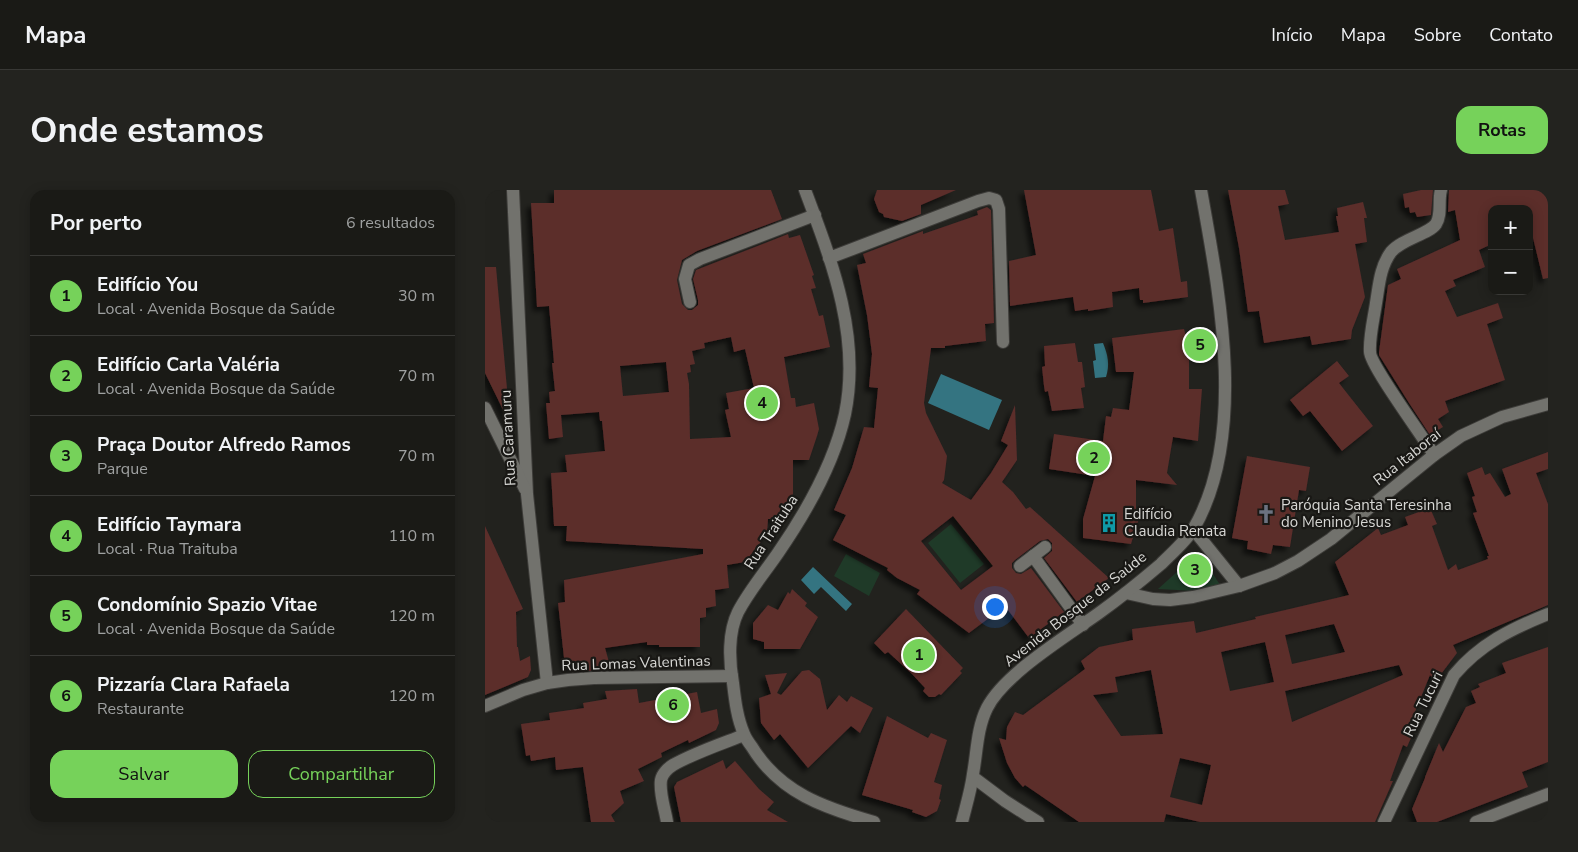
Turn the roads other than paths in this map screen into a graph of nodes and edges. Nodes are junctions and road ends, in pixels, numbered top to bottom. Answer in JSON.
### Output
{"nodes":[{"id":1,"x":513,"y":190,"type":"edge"},
{"id":2,"x":805,"y":190,"type":"edge"},
{"id":3,"x":1201,"y":190,"type":"edge"},
{"id":4,"x":1441,"y":190,"type":"edge"},
{"id":5,"x":815,"y":215,"type":"junction"},
{"id":6,"x":829,"y":258,"type":"junction"},
{"id":7,"x":690,"y":302,"type":"dead end"},
{"id":8,"x":1003,"y":342,"type":"dead end"},
{"id":9,"x":1548,"y":404,"type":"edge"},
{"id":10,"x":485,"y":408,"type":"edge"},
{"id":11,"x":1434,"y":455,"type":"junction"},
{"id":12,"x":527,"y":494,"type":"junction"},
{"id":13,"x":1193,"y":529,"type":"junction"},
{"id":14,"x":1045,"y":547,"type":"dead end"},
{"id":15,"x":1033,"y":556,"type":"junction"},
{"id":16,"x":1020,"y":566,"type":"dead end"},
{"id":17,"x":1239,"y":586,"type":"junction"},
{"id":18,"x":1126,"y":593,"type":"junction"},
{"id":19,"x":1548,"y":614,"type":"edge"},
{"id":20,"x":1083,"y":625,"type":"junction"},
{"id":21,"x":731,"y":676,"type":"junction"},
{"id":22,"x":547,"y":683,"type":"junction"},
{"id":23,"x":485,"y":706,"type":"edge"},
{"id":24,"x":744,"y":735,"type":"junction"},
{"id":25,"x":973,"y":777,"type":"junction"},
{"id":26,"x":1548,"y":794,"type":"edge"},
{"id":27,"x":667,"y":822,"type":"edge"},
{"id":28,"x":874,"y":822,"type":"edge"},
{"id":29,"x":962,"y":822,"type":"edge"},
{"id":30,"x":1038,"y":822,"type":"edge"},
{"id":31,"x":1384,"y":822,"type":"edge"},
{"id":32,"x":1476,"y":822,"type":"edge"}],
"edges":[{"from":1,"to":12,"type":"street","name":"Rua Caramuru"},
{"from":2,"to":5,"type":"street","name":"Rua Traituba"},
{"from":3,"to":13,"type":"street","name":"Avenida Bosque da Saúde"},
{"from":4,"to":11,"type":"street"},
{"from":5,"to":6,"type":"street","name":"Rua Traituba"},
{"from":5,"to":7,"type":"street"},
{"from":6,"to":8,"type":"street"},
{"from":6,"to":21,"type":"street","name":"Rua Traituba"},
{"from":9,"to":11,"type":"street","name":"Rua Itaboraí"},
{"from":10,"to":12,"type":"street"},
{"from":11,"to":17,"type":"street","name":"Rua Itaboraí"},
{"from":12,"to":22,"type":"street","name":"Rua Caramuru"},
{"from":13,"to":17,"type":"street"},
{"from":13,"to":18,"type":"street","name":"Avenida Bosque da Saúde"},
{"from":14,"to":15,"type":"street"},
{"from":15,"to":16,"type":"street"},
{"from":15,"to":20,"type":"street"},
{"from":17,"to":18,"type":"street","name":"Rua Itaboraí"},
{"from":18,"to":20,"type":"street","name":"Avenida Bosque da Saúde"},
{"from":19,"to":31,"type":"street","name":"Rua Tucuri"},
{"from":20,"to":25,"type":"street","name":"Avenida Bosque da Saúde"},
{"from":21,"to":22,"type":"street","name":"Rua Lomas Valentinas"},
{"from":21,"to":24,"type":"street","name":"Rua Traituba"},
{"from":22,"to":23,"type":"street","name":"Rua Lomas Valentinas"},
{"from":24,"to":27,"type":"street"},
{"from":24,"to":28,"type":"street","name":"Rua Traituba"},
{"from":25,"to":29,"type":"street","name":"Avenida Bosque da Saúde"},
{"from":25,"to":30,"type":"street"},
{"from":26,"to":32,"type":"street"}]}
